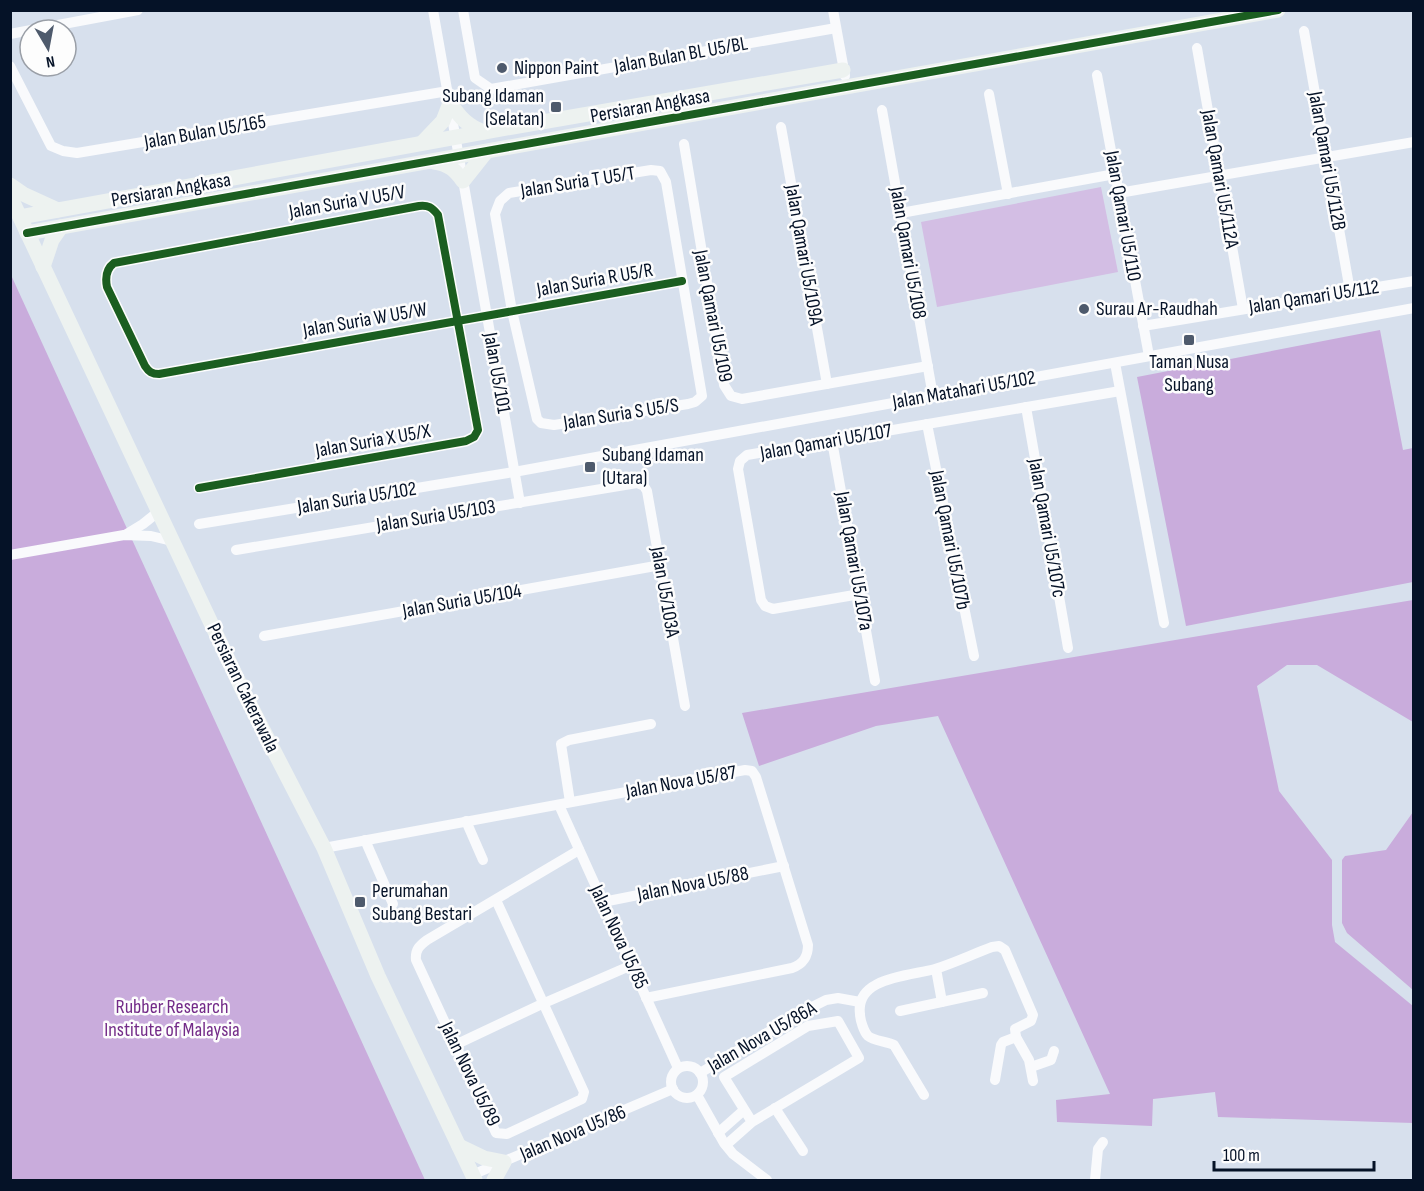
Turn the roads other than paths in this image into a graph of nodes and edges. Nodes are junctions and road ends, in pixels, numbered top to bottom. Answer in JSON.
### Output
{"nodes":[{"id":1,"x":138,"y":10,"type":"edge"},
{"id":2,"x":434,"y":10,"type":"edge"},
{"id":3,"x":463,"y":10,"type":"edge"},
{"id":4,"x":833,"y":10,"type":"edge"},
{"id":5,"x":1278,"y":10,"type":"edge"},
{"id":6,"x":836,"y":28,"type":"junction"},
{"id":7,"x":1304,"y":32,"type":"dead end"},
{"id":8,"x":10,"y":34,"type":"edge"},
{"id":9,"x":1197,"y":48,"type":"dead end"},
{"id":10,"x":10,"y":66,"type":"edge"},
{"id":11,"x":843,"y":70,"type":"junction"},
{"id":12,"x":1097,"y":75,"type":"dead end"},
{"id":13,"x":847,"y":88,"type":"junction"},
{"id":14,"x":989,"y":94,"type":"dead end"},
{"id":15,"x":449,"y":97,"type":"junction"},
{"id":16,"x":882,"y":110,"type":"dead end"},
{"id":17,"x":781,"y":127,"type":"dead end"},
{"id":18,"x":484,"y":132,"type":"junction"},
{"id":19,"x":456,"y":138,"type":"junction"},
{"id":20,"x":1413,"y":142,"type":"edge"},
{"id":21,"x":422,"y":143,"type":"junction"},
{"id":22,"x":684,"y":144,"type":"dead end"},
{"id":23,"x":486,"y":152,"type":"junction"},
{"id":24,"x":459,"y":157,"type":"junction"},
{"id":25,"x":1326,"y":158,"type":"junction"},
{"id":26,"x":427,"y":162,"type":"junction"},
{"id":27,"x":1115,"y":174,"type":"junction"},
{"id":28,"x":1220,"y":177,"type":"junction"},
{"id":29,"x":463,"y":182,"type":"junction"},
{"id":30,"x":10,"y":185,"type":"edge"},
{"id":31,"x":1119,"y":193,"type":"junction"},
{"id":32,"x":1008,"y":194,"type":"junction"},
{"id":33,"x":10,"y":196,"type":"edge"},
{"id":34,"x":58,"y":210,"type":"junction"},
{"id":35,"x":901,"y":213,"type":"junction"},
{"id":36,"x":20,"y":218,"type":"junction"},
{"id":37,"x":61,"y":227,"type":"junction"},
{"id":38,"x":27,"y":233,"type":"junction"},
{"id":39,"x":223,"y":242,"type":"joint"},
{"id":40,"x":43,"y":267,"type":"junction"},
{"id":41,"x":682,"y":281,"type":"junction"},
{"id":42,"x":1413,"y":281,"type":"edge"},
{"id":43,"x":1350,"y":291,"type":"junction"},
{"id":44,"x":1413,"y":308,"type":"edge"},
{"id":45,"x":1243,"y":309,"type":"junction"},
{"id":46,"x":512,"y":310,"type":"junction"},
{"id":47,"x":487,"y":315,"type":"junction"},
{"id":48,"x":457,"y":321,"type":"junction"},
{"id":49,"x":1143,"y":326,"type":"junction"},
{"id":50,"x":1149,"y":357,"type":"junction"},
{"id":51,"x":1115,"y":363,"type":"junction"},
{"id":52,"x":928,"y":366,"type":"junction"},
{"id":53,"x":827,"y":384,"type":"junction"},
{"id":54,"x":1120,"y":391,"type":"junction"},
{"id":55,"x":933,"y":396,"type":"junction"},
{"id":56,"x":1026,"y":407,"type":"junction"},
{"id":57,"x":927,"y":424,"type":"junction"},
{"id":58,"x":832,"y":441,"type":"junction"},
{"id":59,"x":514,"y":472,"type":"junction"},
{"id":60,"x":637,"y":483,"type":"joint"},
{"id":61,"x":199,"y":488,"type":"dead end"},
{"id":62,"x":520,"y":503,"type":"junction"},
{"id":63,"x":158,"y":512,"type":"junction"},
{"id":64,"x":200,"y":524,"type":"dead end"},
{"id":65,"x":124,"y":535,"type":"junction"},
{"id":66,"x":172,"y":541,"type":"junction"},
{"id":67,"x":236,"y":550,"type":"dead end"},
{"id":68,"x":10,"y":555,"type":"edge"},
{"id":69,"x":661,"y":566,"type":"junction"},
{"id":70,"x":860,"y":594,"type":"junction"},
{"id":71,"x":1164,"y":623,"type":"dead end"},
{"id":72,"x":264,"y":636,"type":"dead end"},
{"id":73,"x":1068,"y":648,"type":"dead end"},
{"id":74,"x":974,"y":656,"type":"dead end"},
{"id":75,"x":875,"y":681,"type":"dead end"},
{"id":76,"x":685,"y":706,"type":"dead end"},
{"id":77,"x":651,"y":724,"type":"dead end"},
{"id":78,"x":570,"y":802,"type":"junction"},
{"id":79,"x":559,"y":805,"type":"junction"},
{"id":80,"x":466,"y":821,"type":"junction"},
{"id":81,"x":365,"y":840,"type":"junction"},
{"id":82,"x":324,"y":848,"type":"junction"},
{"id":83,"x":579,"y":850,"type":"junction"},
{"id":84,"x":483,"y":860,"type":"dead end"},
{"id":85,"x":784,"y":866,"type":"junction"},
{"id":86,"x":496,"y":900,"type":"junction"},
{"id":87,"x":603,"y":902,"type":"junction"},
{"id":88,"x":393,"y":904,"type":"dead end"},
{"id":89,"x":632,"y":965,"type":"junction"},
{"id":90,"x":936,"y":969,"type":"junction"},
{"id":91,"x":983,"y":993,"type":"dead end"},
{"id":92,"x":646,"y":998,"type":"junction"},
{"id":93,"x":860,"y":1002,"type":"junction"},
{"id":94,"x":942,"y":1002,"type":"junction"},
{"id":95,"x":542,"y":1004,"type":"junction"},
{"id":96,"x":900,"y":1011,"type":"dead end"},
{"id":97,"x":1016,"y":1037,"type":"junction"},
{"id":98,"x":455,"y":1045,"type":"junction"},
{"id":99,"x":1054,"y":1051,"type":"dead end"},
{"id":100,"x":1031,"y":1067,"type":"junction"},
{"id":101,"x":678,"y":1068,"type":"junction"},
{"id":102,"x":700,"y":1073,"type":"junction"},
{"id":103,"x":995,"y":1080,"type":"dead end"},
{"id":104,"x":1033,"y":1081,"type":"dead end"},
{"id":105,"x":673,"y":1089,"type":"junction"},
{"id":106,"x":697,"y":1095,"type":"junction"},
{"id":107,"x":924,"y":1095,"type":"dead end"},
{"id":108,"x":775,"y":1108,"type":"junction"},
{"id":109,"x":744,"y":1110,"type":"junction"},
{"id":110,"x":752,"y":1122,"type":"junction"},
{"id":111,"x":718,"y":1133,"type":"junction"},
{"id":112,"x":1103,"y":1142,"type":"dead end"},
{"id":113,"x":726,"y":1145,"type":"junction"},
{"id":114,"x":459,"y":1146,"type":"junction"},
{"id":115,"x":803,"y":1151,"type":"dead end"},
{"id":116,"x":504,"y":1162,"type":"junction"},
{"id":117,"x":473,"y":1178,"type":"edge"},
{"id":118,"x":494,"y":1180,"type":"edge"},
{"id":119,"x":767,"y":1180,"type":"edge"},
{"id":120,"x":1095,"y":1180,"type":"edge"}],
"edges":[{"from":1,"to":8,"type":"street"},
{"from":2,"to":15,"type":"street","name":"Jalan U5/101"},
{"from":3,"to":6,"type":"street","name":"Jalan Bulan BL U5/BL"},
{"from":4,"to":6,"type":"street"},
{"from":5,"to":13,"type":"street","name":"Persiaran Angkasa"},
{"from":6,"to":11,"type":"street"},
{"from":7,"to":25,"type":"street","name":"Jalan Qamari U5/112B"},
{"from":9,"to":28,"type":"street","name":"Jalan Qamari U5/112A"},
{"from":10,"to":15,"type":"street","name":"Jalan Bulan U5/165"},
{"from":11,"to":13,"type":"street"},
{"from":11,"to":18,"type":"street","name":"Persiaran Angkasa"},
{"from":12,"to":27,"type":"street","name":"Jalan Qamari U5/110"},
{"from":13,"to":23,"type":"street","name":"Persiaran Angkasa"},
{"from":14,"to":32,"type":"street"},
{"from":15,"to":18,"type":"street"},
{"from":15,"to":19,"type":"street","name":"Jalan U5/101"},
{"from":15,"to":21,"type":"street"},
{"from":16,"to":35,"type":"street","name":"Jalan Qamari U5/108"},
{"from":17,"to":53,"type":"street","name":"Jalan Qamari U5/109A"},
{"from":18,"to":19,"type":"street","name":"Persiaran Angkasa"},
{"from":19,"to":21,"type":"street","name":"Persiaran Angkasa"},
{"from":19,"to":24,"type":"street","name":"Jalan U5/101"},
{"from":20,"to":25,"type":"street"},
{"from":21,"to":34,"type":"street","name":"Persiaran Angkasa"},
{"from":22,"to":53,"type":"street","name":"Jalan Qamari U5/109"},
{"from":23,"to":24,"type":"street","name":"Persiaran Angkasa"},
{"from":23,"to":29,"type":"street"},
{"from":24,"to":26,"type":"street","name":"Persiaran Angkasa"},
{"from":24,"to":29,"type":"street","name":"Jalan U5/101"},
{"from":25,"to":28,"type":"street"},
{"from":25,"to":43,"type":"street","name":"Jalan Qamari U5/112B"},
{"from":26,"to":29,"type":"street"},
{"from":26,"to":37,"type":"street","name":"Persiaran Angkasa"},
{"from":27,"to":31,"type":"street","name":"Jalan Qamari U5/110"},
{"from":27,"to":32,"type":"street"},
{"from":28,"to":31,"type":"street"},
{"from":28,"to":45,"type":"street","name":"Jalan Qamari U5/112A"},
{"from":29,"to":47,"type":"street","name":"Jalan U5/101"},
{"from":30,"to":34,"type":"street"},
{"from":31,"to":49,"type":"street","name":"Jalan Qamari U5/110"},
{"from":32,"to":35,"type":"street"},
{"from":33,"to":36,"type":"street","name":"Persiaran Cakerawala"},
{"from":34,"to":36,"type":"street","name":"Persiaran Angkasa"},
{"from":35,"to":52,"type":"street","name":"Jalan Qamari U5/108"},
{"from":36,"to":38,"type":"street","name":"Persiaran Cakerawala"},
{"from":37,"to":38,"type":"street","name":"Persiaran Angkasa"},
{"from":37,"to":40,"type":"street"},
{"from":38,"to":40,"type":"street","name":"Persiaran Cakerawala"},
{"from":39,"to":48,"type":"street","name":"Jalan Suria V U5/V"},
{"from":39,"to":48,"type":"street","name":"Jalan Suria W U5/W"},
{"from":40,"to":63,"type":"street","name":"Persiaran Cakerawala"},
{"from":41,"to":46,"type":"street","name":"Jalan Suria R U5/R"},
{"from":41,"to":46,"type":"street","name":"Jalan Suria T U5/T"},
{"from":41,"to":46,"type":"street","name":"Jalan Suria S U5/S"},
{"from":42,"to":43,"type":"street","name":"Jalan Qamari U5/112"},
{"from":43,"to":45,"type":"street","name":"Jalan Qamari U5/112"},
{"from":44,"to":50,"type":"street","name":"Jalan Matahari U5/102"},
{"from":45,"to":49,"type":"street","name":"Jalan Qamari U5/112"},
{"from":46,"to":47,"type":"street","name":"Jalan Suria R U5/R"},
{"from":47,"to":48,"type":"street","name":"Jalan Suria W U5/W"},
{"from":47,"to":59,"type":"street","name":"Jalan U5/101"},
{"from":48,"to":61,"type":"street","name":"Jalan Suria X U5/X"},
{"from":49,"to":50,"type":"street","name":"Jalan Qamari U5/110"},
{"from":50,"to":51,"type":"street","name":"Jalan Matahari U5/102"},
{"from":51,"to":54,"type":"street"},
{"from":51,"to":55,"type":"street","name":"Jalan Matahari U5/102"},
{"from":52,"to":53,"type":"street","name":"Jalan Qamari U5/109"},
{"from":52,"to":55,"type":"street","name":"Jalan Qamari U5/108"},
{"from":54,"to":56,"type":"street","name":"Jalan Qamari U5/107"},
{"from":54,"to":71,"type":"street"},
{"from":55,"to":59,"type":"street","name":"Jalan Matahari U5/102"},
{"from":56,"to":57,"type":"street","name":"Jalan Qamari U5/107"},
{"from":56,"to":73,"type":"street","name":"Jalan Qamari U5/107c"},
{"from":57,"to":58,"type":"street","name":"Jalan Qamari U5/107"},
{"from":57,"to":74,"type":"street","name":"Jalan Qamari U5/107b"},
{"from":58,"to":70,"type":"street","name":"Jalan Qamari U5/107a"},
{"from":58,"to":70,"type":"street","name":"Jalan Qamari U5/107"},
{"from":59,"to":62,"type":"street","name":"Jalan U5/101"},
{"from":59,"to":64,"type":"street","name":"Jalan Suria U5/102"},
{"from":60,"to":62,"type":"street","name":"Jalan Suria U5/103"},
{"from":60,"to":69,"type":"street","name":"Jalan U5/103A"},
{"from":62,"to":67,"type":"street","name":"Jalan Suria U5/103"},
{"from":63,"to":65,"type":"street"},
{"from":63,"to":66,"type":"street","name":"Persiaran Cakerawala"},
{"from":65,"to":66,"type":"street"},
{"from":65,"to":68,"type":"street"},
{"from":66,"to":82,"type":"street","name":"Persiaran Cakerawala"},
{"from":69,"to":72,"type":"street","name":"Jalan Suria U5/104"},
{"from":69,"to":76,"type":"street","name":"Jalan U5/103A"},
{"from":70,"to":75,"type":"street","name":"Jalan Qamari U5/107a"},
{"from":77,"to":78,"type":"street"},
{"from":78,"to":79,"type":"street","name":"Jalan Nova U5/87"},
{"from":78,"to":85,"type":"street","name":"Jalan Nova U5/87"},
{"from":79,"to":80,"type":"street","name":"Jalan Nova U5/87"},
{"from":79,"to":83,"type":"street","name":"Jalan Nova U5/85"},
{"from":80,"to":81,"type":"street","name":"Jalan Nova U5/87"},
{"from":80,"to":84,"type":"street"},
{"from":81,"to":82,"type":"street","name":"Jalan Nova U5/87"},
{"from":81,"to":88,"type":"street"},
{"from":82,"to":114,"type":"street","name":"Persiaran Cakerawala"},
{"from":83,"to":86,"type":"street","name":"Jalan Nova U5/89"},
{"from":83,"to":87,"type":"street","name":"Jalan Nova U5/85"},
{"from":85,"to":87,"type":"street","name":"Jalan Nova U5/88"},
{"from":85,"to":92,"type":"street","name":"Jalan Nova U5/87"},
{"from":86,"to":95,"type":"street","name":"Jalan Nova U5/89"},
{"from":86,"to":98,"type":"street","name":"Jalan Nova U5/89"},
{"from":87,"to":89,"type":"street","name":"Jalan Nova U5/85"},
{"from":89,"to":92,"type":"street","name":"Jalan Nova U5/85"},
{"from":89,"to":95,"type":"street"},
{"from":90,"to":93,"type":"street"},
{"from":90,"to":94,"type":"street"},
{"from":90,"to":97,"type":"street"},
{"from":91,"to":94,"type":"street"},
{"from":92,"to":101,"type":"street","name":"Jalan Nova U5/85"},
{"from":93,"to":102,"type":"street","name":"Jalan Nova U5/86A"},
{"from":93,"to":107,"type":"street"},
{"from":94,"to":96,"type":"street"},
{"from":95,"to":98,"type":"street"},
{"from":95,"to":98,"type":"street","name":"Jalan Nova U5/89"},
{"from":97,"to":100,"type":"street"},
{"from":97,"to":103,"type":"street"},
{"from":99,"to":100,"type":"street"},
{"from":100,"to":104,"type":"street"},
{"from":101,"to":102,"type":"street"},
{"from":101,"to":105,"type":"street"},
{"from":102,"to":106,"type":"street"},
{"from":105,"to":106,"type":"street"},
{"from":105,"to":116,"type":"street","name":"Jalan Nova U5/86"},
{"from":106,"to":111,"type":"street"},
{"from":108,"to":109,"type":"street"},
{"from":108,"to":110,"type":"street"},
{"from":108,"to":115,"type":"street"},
{"from":109,"to":110,"type":"street"},
{"from":109,"to":111,"type":"street"},
{"from":110,"to":113,"type":"street"},
{"from":111,"to":113,"type":"street"},
{"from":112,"to":120,"type":"street"},
{"from":113,"to":119,"type":"street"},
{"from":114,"to":116,"type":"street"},
{"from":114,"to":117,"type":"street","name":"Persiaran Cakerawala"},
{"from":116,"to":117,"type":"street","name":"Jalan Nova U5/86"},
{"from":116,"to":118,"type":"street"}]}
